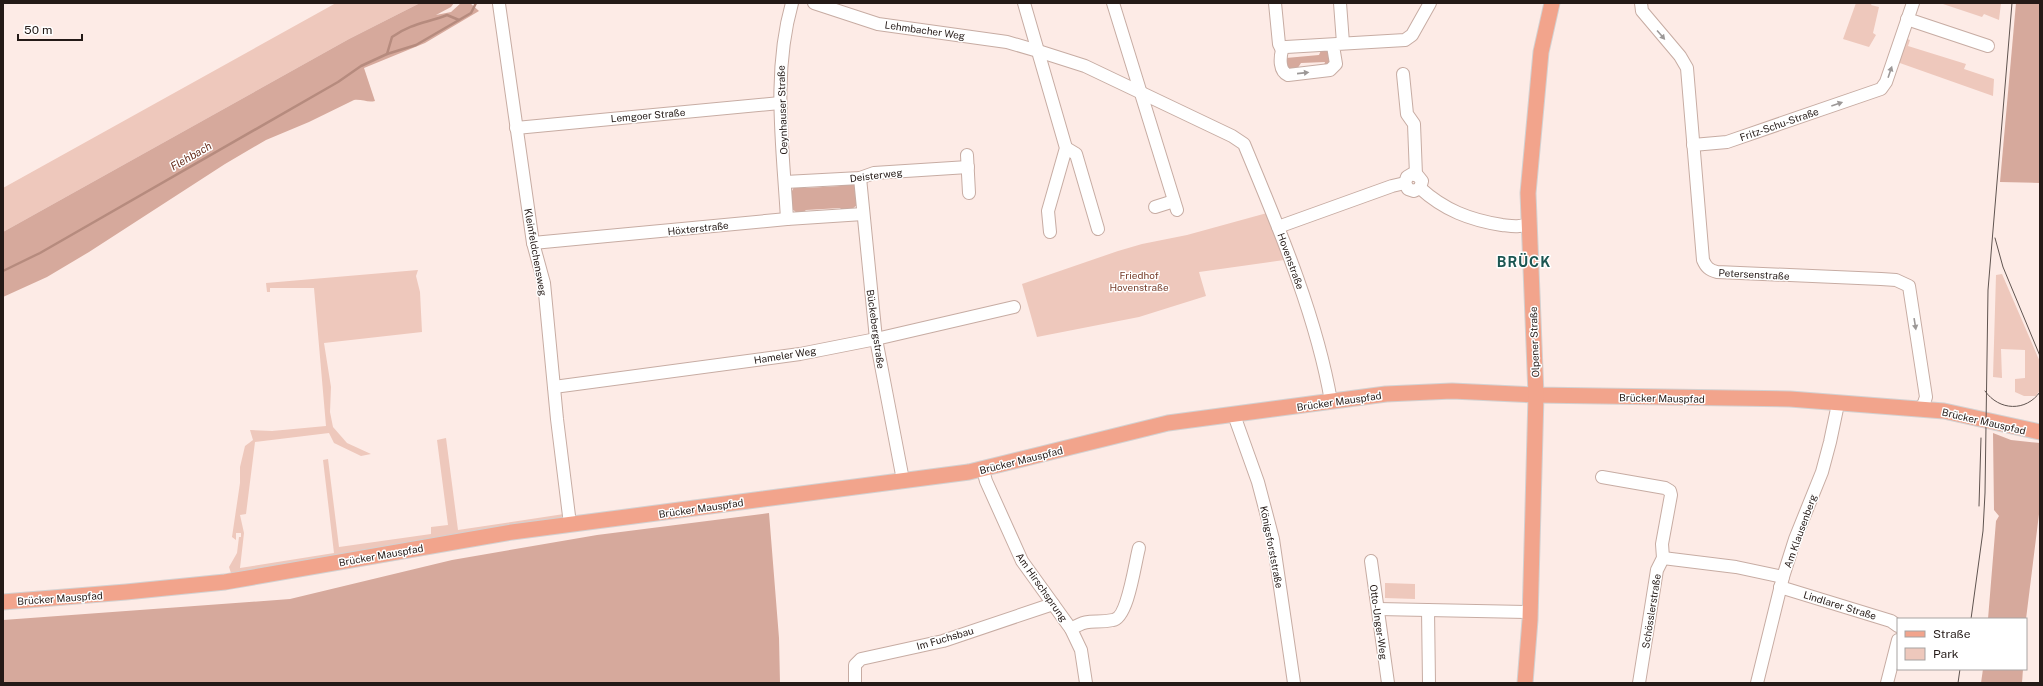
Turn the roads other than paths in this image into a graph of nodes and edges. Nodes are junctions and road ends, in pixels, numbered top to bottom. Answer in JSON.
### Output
{"nodes":[{"id":1,"x":497,"y":3,"type":"edge"},
{"id":2,"x":792,"y":3,"type":"edge"},
{"id":3,"x":814,"y":3,"type":"edge"},
{"id":4,"x":1024,"y":3,"type":"edge"},
{"id":5,"x":1113,"y":3,"type":"edge"},
{"id":6,"x":1275,"y":3,"type":"edge"},
{"id":7,"x":1340,"y":3,"type":"edge"},
{"id":8,"x":1430,"y":3,"type":"edge"},
{"id":9,"x":1552,"y":3,"type":"edge"},
{"id":10,"x":1641,"y":3,"type":"edge"},
{"id":11,"x":1913,"y":3,"type":"edge"},
{"id":12,"x":1907,"y":19,"type":"junction"},
{"id":13,"x":1338,"y":45,"type":"junction"},
{"id":14,"x":1988,"y":46,"type":"dead end"},
{"id":15,"x":1038,"y":50,"type":"junction"},
{"id":16,"x":1282,"y":50,"type":"junction"},
{"id":17,"x":1403,"y":74,"type":"dead end"},
{"id":18,"x":1139,"y":92,"type":"junction"},
{"id":19,"x":780,"y":103,"type":"junction"},
{"id":20,"x":516,"y":128,"type":"junction"},
{"id":21,"x":1693,"y":145,"type":"junction"},
{"id":22,"x":1066,"y":148,"type":"junction"},
{"id":23,"x":1416,"y":174,"type":"junction"},
{"id":24,"x":860,"y":178,"type":"junction"},
{"id":25,"x":785,"y":182,"type":"junction"},
{"id":26,"x":1405,"y":184,"type":"junction"},
{"id":27,"x":1420,"y":188,"type":"junction"},
{"id":28,"x":969,"y":193,"type":"dead end"},
{"id":29,"x":1155,"y":207,"type":"dead end"},
{"id":30,"x":863,"y":214,"type":"junction"},
{"id":31,"x":787,"y":219,"type":"junction"},
{"id":32,"x":1529,"y":223,"type":"junction"},
{"id":33,"x":1278,"y":227,"type":"junction"},
{"id":34,"x":1098,"y":229,"type":"dead end"},
{"id":35,"x":1050,"y":232,"type":"dead end"},
{"id":36,"x":533,"y":243,"type":"junction"},
{"id":37,"x":1014,"y":307,"type":"dead end"},
{"id":38,"x":876,"y":339,"type":"junction"},
{"id":39,"x":554,"y":387,"type":"junction"},
{"id":40,"x":1536,"y":396,"type":"junction"},
{"id":41,"x":1331,"y":401,"type":"junction"},
{"id":42,"x":1838,"y":404,"type":"junction"},
{"id":43,"x":1919,"y":408,"type":"junction"},
{"id":44,"x":1234,"y":415,"type":"junction"},
{"id":45,"x":2040,"y":432,"type":"edge"},
{"id":46,"x":983,"y":470,"type":"junction"},
{"id":47,"x":1602,"y":476,"type":"dead end"},
{"id":48,"x":903,"y":480,"type":"junction"},
{"id":49,"x":570,"y":524,"type":"junction"},
{"id":50,"x":1139,"y":548,"type":"dead end"},
{"id":51,"x":1663,"y":558,"type":"junction"},
{"id":52,"x":1371,"y":561,"type":"dead end"},
{"id":53,"x":1782,"y":582,"type":"junction"},
{"id":54,"x":3,"y":602,"type":"edge"},
{"id":55,"x":1053,"y":604,"type":"junction"},
{"id":56,"x":1378,"y":609,"type":"junction"},
{"id":57,"x":1428,"y":610,"type":"junction"},
{"id":58,"x":1531,"y":612,"type":"junction"},
{"id":59,"x":1897,"y":625,"type":"edge"},
{"id":60,"x":1071,"y":629,"type":"junction"},
{"id":61,"x":1897,"y":644,"type":"edge"},
{"id":62,"x":855,"y":683,"type":"edge"},
{"id":63,"x":1086,"y":683,"type":"edge"},
{"id":64,"x":1294,"y":683,"type":"edge"},
{"id":65,"x":1388,"y":683,"type":"edge"},
{"id":66,"x":1429,"y":683,"type":"edge"},
{"id":67,"x":1526,"y":683,"type":"edge"},
{"id":68,"x":1638,"y":683,"type":"edge"},
{"id":69,"x":1757,"y":683,"type":"edge"},
{"id":70,"x":1887,"y":683,"type":"edge"}],
"edges":[{"from":1,"to":20,"type":"street","name":"Kleinfeldchensweg"},
{"from":2,"to":19,"type":"street","name":"Oeynhauser Straße"},
{"from":3,"to":15,"type":"street","name":"Lehmbacher Weg"},
{"from":4,"to":15,"type":"street"},
{"from":5,"to":18,"type":"street"},
{"from":6,"to":16,"type":"street"},
{"from":7,"to":13,"type":"street"},
{"from":8,"to":13,"type":"street"},
{"from":9,"to":32,"type":"main road","name":"Olpener Straße"},
{"from":10,"to":21,"type":"street","name":"Petersenstraße","one_way":true},
{"from":11,"to":12,"type":"street","name":"Fritz-Schu-Straße"},
{"from":12,"to":14,"type":"street"},
{"from":21,"to":12,"type":"street","name":"Fritz-Schu-Straße","one_way":true},
{"from":13,"to":16,"type":"street"},
{"from":16,"to":13,"type":"street","one_way":true},
{"from":15,"to":18,"type":"street","name":"Lehmbacher Weg"},
{"from":15,"to":22,"type":"street"},
{"from":17,"to":23,"type":"street"},
{"from":18,"to":29,"type":"street"},
{"from":18,"to":33,"type":"street","name":"Lehmbacher Weg"},
{"from":19,"to":20,"type":"street","name":"Lemgoer Straße"},
{"from":19,"to":25,"type":"street","name":"Oeynhauser Straße"},
{"from":20,"to":36,"type":"street","name":"Kleinfeldchensweg"},
{"from":21,"to":43,"type":"street","name":"Petersenstraße","one_way":true},
{"from":22,"to":34,"type":"street"},
{"from":22,"to":35,"type":"street"},
{"from":23,"to":26,"type":"street","name":"Hovenstraße"},
{"from":23,"to":27,"type":"street"},
{"from":24,"to":25,"type":"street","name":"Deisterweg"},
{"from":24,"to":28,"type":"street","name":"Deisterweg"},
{"from":24,"to":30,"type":"street","name":"Bückebergstraße"},
{"from":25,"to":31,"type":"street","name":"Oeynhauser Straße"},
{"from":26,"to":27,"type":"street","name":"Hovenstraße"},
{"from":26,"to":33,"type":"street","name":"Hovenstraße"},
{"from":27,"to":32,"type":"street","name":"Hovenstraße"},
{"from":30,"to":31,"type":"street","name":"Höxterstraße"},
{"from":30,"to":38,"type":"street","name":"Bückebergstraße"},
{"from":31,"to":36,"type":"street","name":"Höxterstraße"},
{"from":32,"to":40,"type":"main road","name":"Olpener Straße"},
{"from":33,"to":41,"type":"street","name":"Hovenstraße"},
{"from":36,"to":39,"type":"street","name":"Kleinfeldchensweg"},
{"from":37,"to":38,"type":"street","name":"Hameler Weg"},
{"from":38,"to":39,"type":"street","name":"Hameler Weg"},
{"from":38,"to":48,"type":"street","name":"Bückebergstraße"},
{"from":39,"to":49,"type":"street","name":"Kleinfeldchensweg"},
{"from":40,"to":41,"type":"main road","name":"Brücker Mauspfad"},
{"from":40,"to":42,"type":"main road","name":"Brücker Mauspfad"},
{"from":40,"to":58,"type":"main road","name":"Olpener Straße"},
{"from":41,"to":44,"type":"main road","name":"Brücker Mauspfad"},
{"from":42,"to":43,"type":"main road","name":"Brücker Mauspfad"},
{"from":42,"to":53,"type":"street","name":"Am Klausenberg"},
{"from":43,"to":45,"type":"main road","name":"Brücker Mauspfad"},
{"from":44,"to":46,"type":"main road","name":"Brücker Mauspfad"},
{"from":44,"to":64,"type":"street","name":"Königsforststraße"},
{"from":46,"to":48,"type":"main road","name":"Brücker Mauspfad"},
{"from":46,"to":55,"type":"street","name":"Am Hirschsprung"},
{"from":47,"to":51,"type":"street","name":"Schösslerstraße"},
{"from":48,"to":49,"type":"main road","name":"Brücker Mauspfad"},
{"from":49,"to":54,"type":"main road","name":"Brücker Mauspfad"},
{"from":50,"to":60,"type":"street"},
{"from":51,"to":53,"type":"street","name":"Lindlarer Straße"},
{"from":51,"to":68,"type":"street","name":"Schösslerstraße"},
{"from":52,"to":56,"type":"street","name":"Otto-Unger-Weg"},
{"from":53,"to":59,"type":"street","name":"Lindlarer Straße"},
{"from":53,"to":69,"type":"street","name":"Am Klausenberg"},
{"from":55,"to":60,"type":"street","name":"Am Hirschsprung"},
{"from":55,"to":62,"type":"street","name":"Im Fuchsbau"},
{"from":56,"to":57,"type":"street"},
{"from":56,"to":65,"type":"street","name":"Otto-Unger-Weg"},
{"from":57,"to":58,"type":"street"},
{"from":57,"to":66,"type":"street"},
{"from":58,"to":67,"type":"main road","name":"Olpener Straße"},
{"from":60,"to":63,"type":"street","name":"Am Hirschsprung"},
{"from":61,"to":70,"type":"street"}]}
